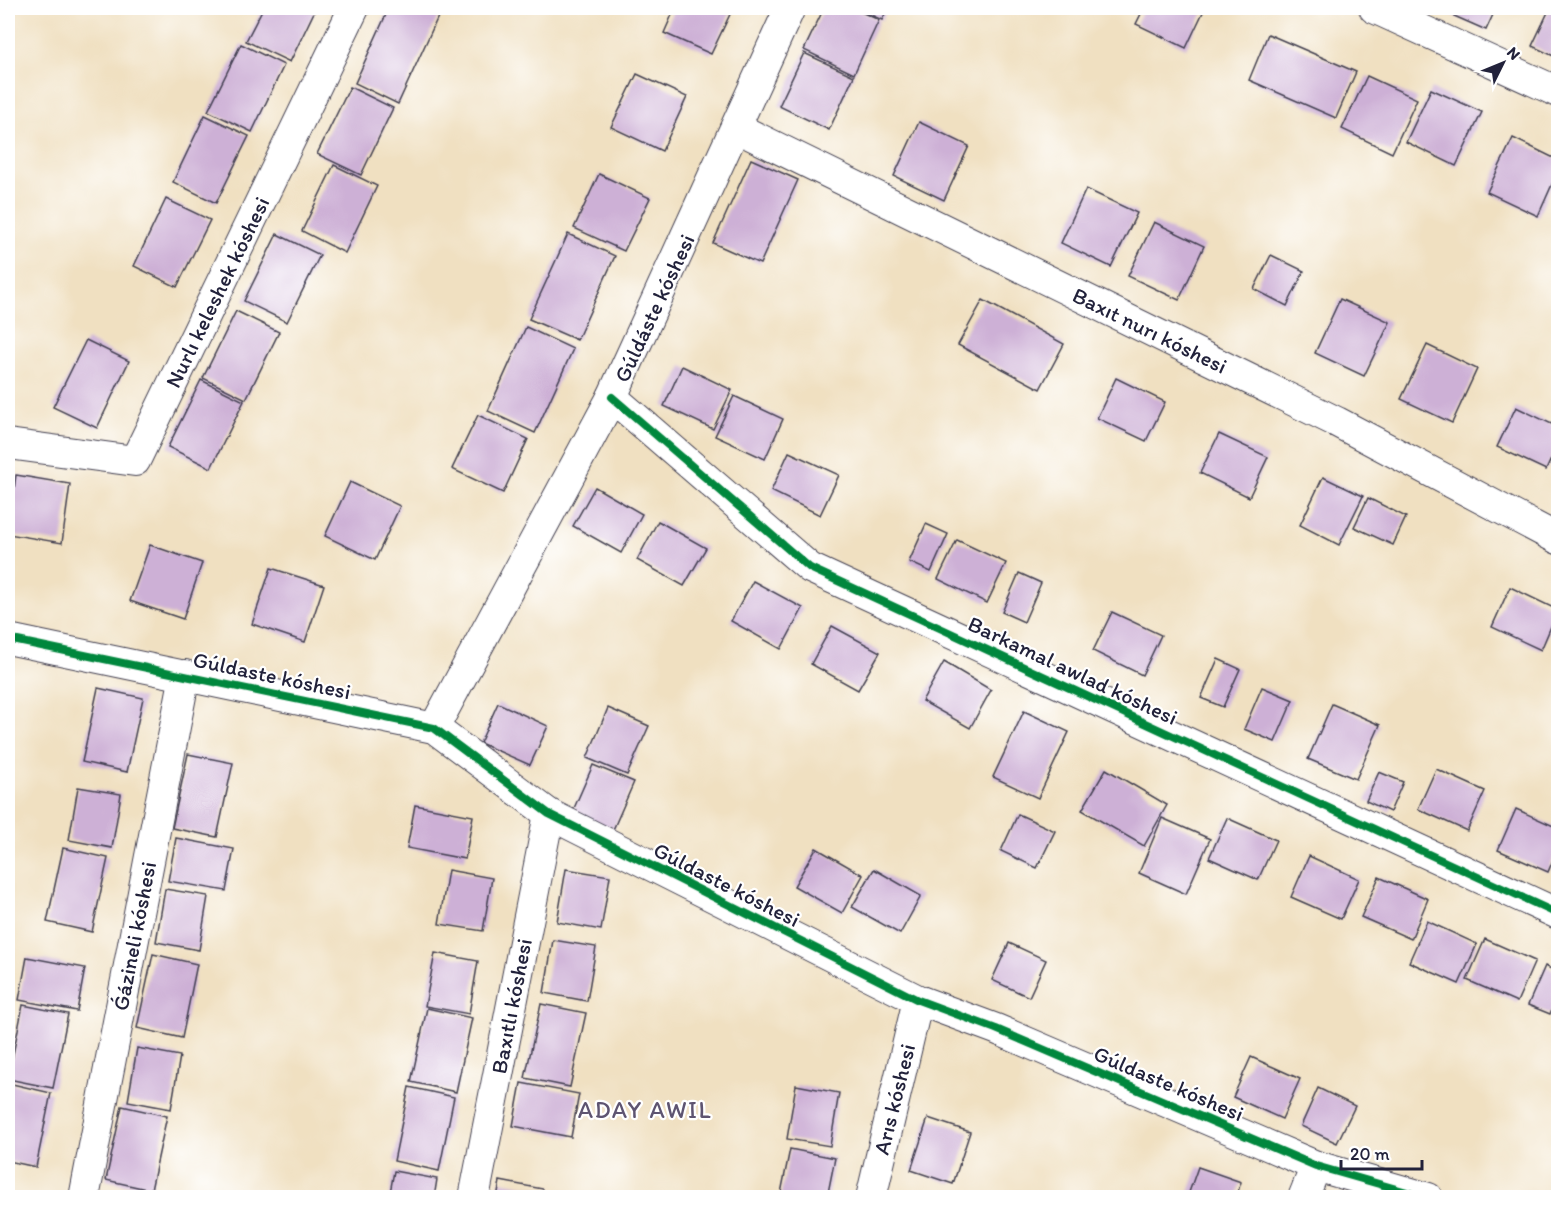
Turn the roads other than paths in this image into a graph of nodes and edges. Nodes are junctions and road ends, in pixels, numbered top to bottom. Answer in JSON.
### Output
{"nodes":[{"id":1,"x":354,"y":8,"type":"edge"},
{"id":2,"x":790,"y":8,"type":"edge"},
{"id":3,"x":1374,"y":8,"type":"edge"},
{"id":4,"x":1558,"y":92,"type":"edge"},
{"id":5,"x":737,"y":128,"type":"junction"},
{"id":6,"x":612,"y":397,"type":"junction"},
{"id":7,"x":8,"y":444,"type":"edge"},
{"id":8,"x":1558,"y":538,"type":"edge"},
{"id":9,"x":8,"y":639,"type":"edge"},
{"id":10,"x":184,"y":675,"type":"junction"},
{"id":11,"x":434,"y":728,"type":"junction"},
{"id":12,"x":549,"y":814,"type":"junction"},
{"id":13,"x":1558,"y":914,"type":"edge"},
{"id":14,"x":918,"y":1000,"type":"junction"},
{"id":15,"x":1316,"y":1166,"type":"junction"},
{"id":16,"x":84,"y":1197,"type":"edge"},
{"id":17,"x":474,"y":1197,"type":"edge"},
{"id":18,"x":871,"y":1197,"type":"edge"},
{"id":19,"x":1303,"y":1197,"type":"edge"},
{"id":20,"x":1428,"y":1197,"type":"edge"}],
"edges":[{"from":1,"to":7,"type":"street","name":"Nurlı keleshek kóshesi"},
{"from":2,"to":5,"type":"street","name":"Gúldáste kóshesi"},
{"from":3,"to":4,"type":"street"},
{"from":5,"to":6,"type":"street","name":"Gúldáste kóshesi"},
{"from":5,"to":8,"type":"street","name":"Baxıt nurı kóshesi"},
{"from":6,"to":11,"type":"street","name":"Gúldáste kóshesi"},
{"from":6,"to":13,"type":"street","name":"Barkamal awlad kóshesi"},
{"from":9,"to":10,"type":"street","name":"Gúldaste kóshesi"},
{"from":10,"to":11,"type":"street","name":"Gúldaste kóshesi"},
{"from":10,"to":16,"type":"street","name":"Ǵázineli kóshesi"},
{"from":11,"to":12,"type":"street","name":"Gúldaste kóshesi"},
{"from":12,"to":14,"type":"street","name":"Gúldaste kóshesi"},
{"from":12,"to":17,"type":"street","name":"Baxıtlı kóshesi"},
{"from":14,"to":15,"type":"street","name":"Gúldaste kóshesi"},
{"from":14,"to":18,"type":"street","name":"Arıs kóshesi"},
{"from":15,"to":19,"type":"street"},
{"from":15,"to":20,"type":"street","name":"Gúldaste kóshesi"}]}
